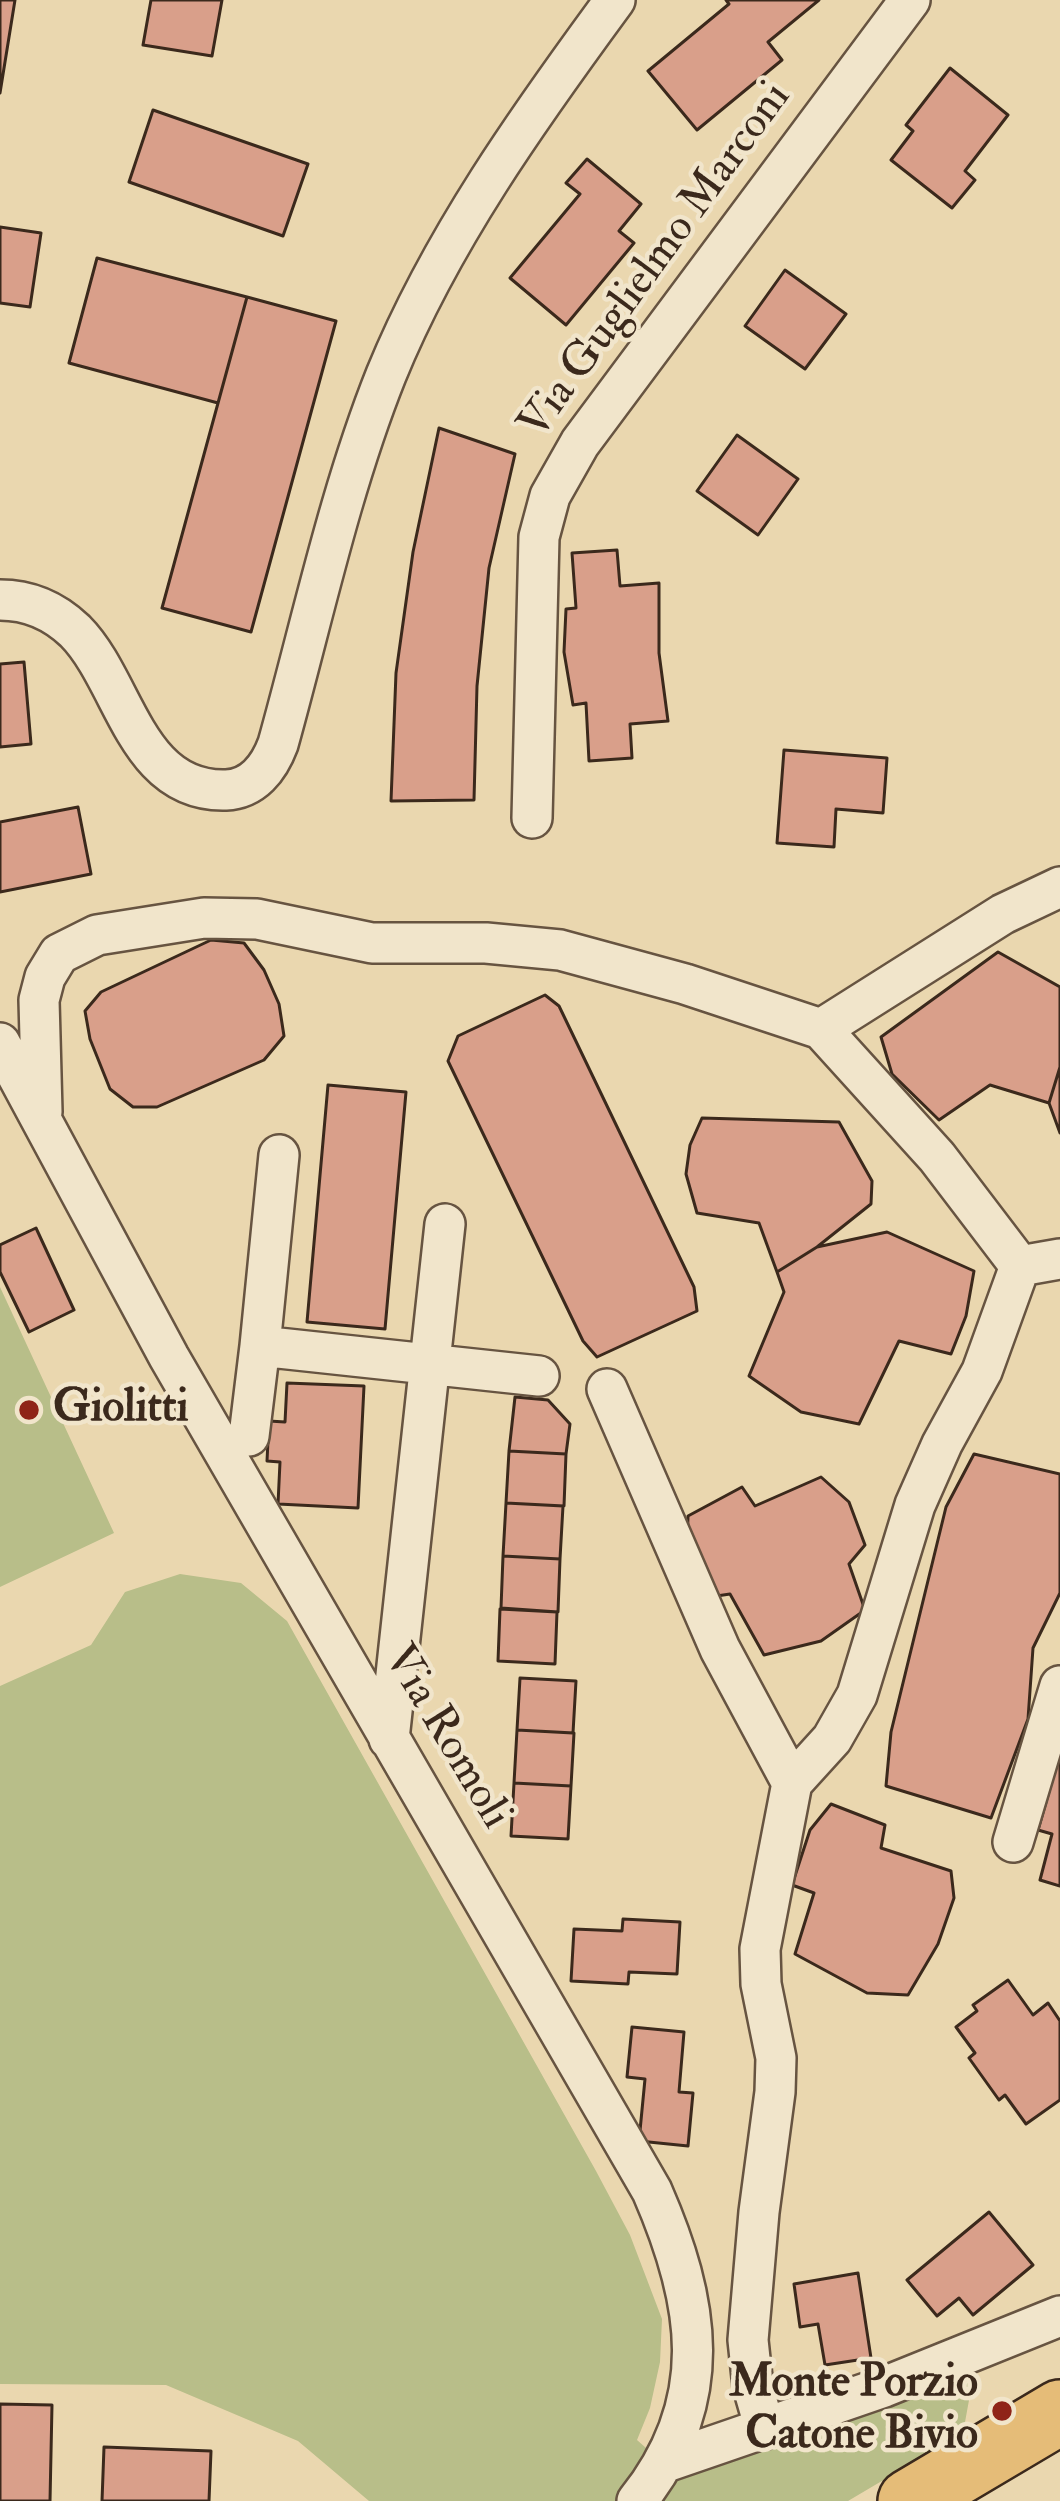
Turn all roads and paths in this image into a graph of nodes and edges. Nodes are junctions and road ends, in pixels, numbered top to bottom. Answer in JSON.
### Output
{"nodes":[{"id":1,"x":615,"y":0,"type":"edge"},
{"id":2,"x":910,"y":0,"type":"edge"},
{"id":3,"x":0,"y":599,"type":"edge"},
{"id":4,"x":532,"y":818,"type":"dead end"},
{"id":5,"x":1060,"y":887,"type":"edge"},
{"id":6,"x":821,"y":1029,"type":"junction"},
{"id":7,"x":0,"y":1043,"type":"edge"},
{"id":8,"x":42,"y":1126,"type":"junction"},
{"id":9,"x":279,"y":1155,"type":"dead end"},
{"id":10,"x":445,"y":1224,"type":"dead end"},
{"id":11,"x":1060,"y":1259,"type":"edge"},
{"id":12,"x":1020,"y":1266,"type":"junction"},
{"id":13,"x":260,"y":1346,"type":"junction"},
{"id":14,"x":429,"y":1365,"type":"junction"},
{"id":15,"x":538,"y":1376,"type":"dead end"},
{"id":16,"x":607,"y":1389,"type":"dead end"},
{"id":17,"x":249,"y":1436,"type":"dead end"},
{"id":18,"x":1060,"y":1687,"type":"edge"},
{"id":19,"x":389,"y":1739,"type":"junction"},
{"id":20,"x":792,"y":1783,"type":"junction"},
{"id":21,"x":1013,"y":1842,"type":"dead end"},
{"id":22,"x":1060,"y":2316,"type":"edge"},
{"id":23,"x":1060,"y":2412,"type":"edge"},
{"id":24,"x":765,"y":2429,"type":"junction"},
{"id":25,"x":663,"y":2464,"type":"junction"},
{"id":26,"x":637,"y":2501,"type":"edge"},
{"id":27,"x":910,"y":2501,"type":"edge"}],
"edges":[{"from":1,"to":3,"type":"street"},
{"from":2,"to":4,"type":"street","name":"Via Guglielmo Marconi"},
{"from":5,"to":6,"type":"street"},
{"from":6,"to":8,"type":"street"},
{"from":6,"to":12,"type":"street"},
{"from":7,"to":8,"type":"street","name":"Via Romoli"},
{"from":8,"to":19,"type":"street","name":"Via Romoli"},
{"from":9,"to":13,"type":"street"},
{"from":10,"to":14,"type":"street"},
{"from":11,"to":12,"type":"street"},
{"from":12,"to":20,"type":"street"},
{"from":13,"to":14,"type":"street"},
{"from":13,"to":17,"type":"street"},
{"from":14,"to":15,"type":"street"},
{"from":14,"to":19,"type":"street"},
{"from":16,"to":20,"type":"street"},
{"from":18,"to":21,"type":"street"},
{"from":19,"to":25,"type":"street","name":"Via Romoli"},
{"from":20,"to":24,"type":"street"},
{"from":22,"to":24,"type":"street"},
{"from":23,"to":27,"type":"main road"},
{"from":24,"to":25,"type":"street"},
{"from":25,"to":26,"type":"street","name":"Via Romoli"}]}
